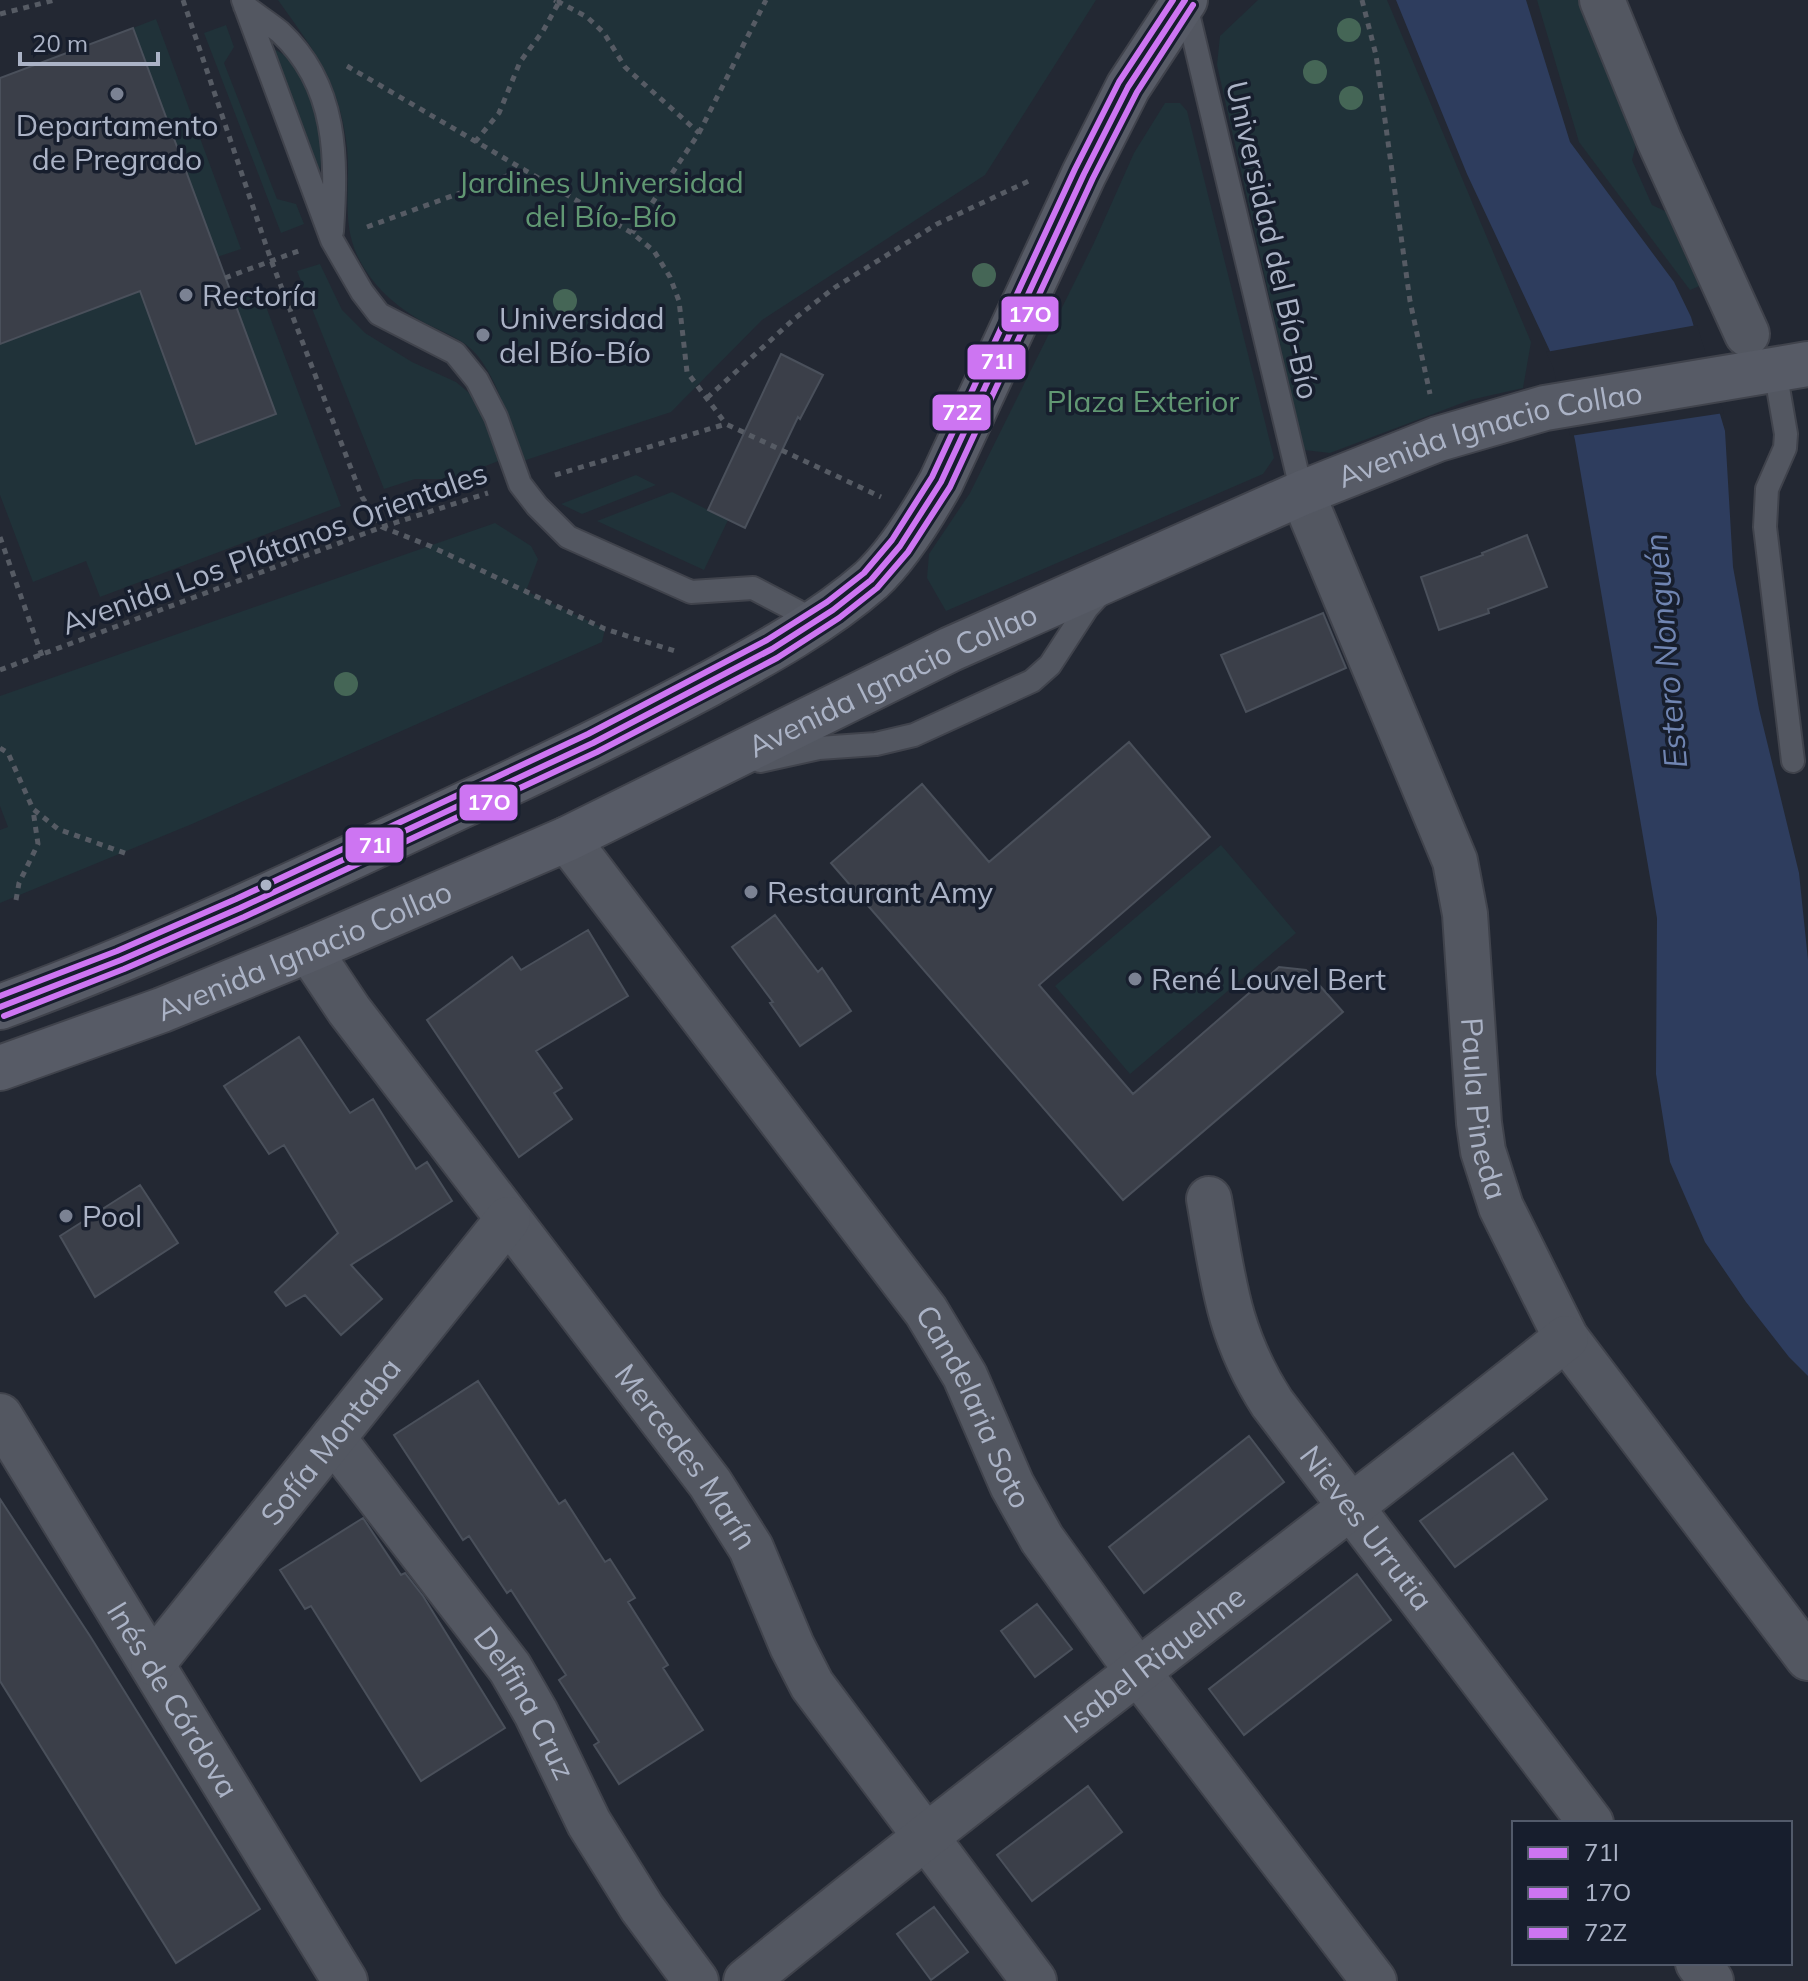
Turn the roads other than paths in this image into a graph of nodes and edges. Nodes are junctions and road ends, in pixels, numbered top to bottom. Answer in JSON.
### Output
{"nodes":[{"id":1,"x":1185,"y":0,"type":"edge"},
{"id":2,"x":1602,"y":0,"type":"edge"},
{"id":3,"x":244,"y":3,"type":"edge"},
{"id":4,"x":332,"y":240,"type":"junction"},
{"id":5,"x":1747,"y":334,"type":"dead end"},
{"id":6,"x":1792,"y":367,"type":"edge"},
{"id":7,"x":1302,"y":493,"type":"junction"},
{"id":8,"x":1132,"y":569,"type":"junction"},
{"id":9,"x":816,"y":621,"type":"junction"},
{"id":10,"x":1793,"y":761,"type":"dead end"},
{"id":11,"x":704,"y":773,"type":"junction"},
{"id":12,"x":567,"y":839,"type":"junction"},
{"id":13,"x":309,"y":950,"type":"junction"},
{"id":14,"x":0,"y":1007,"type":"edge"},
{"id":15,"x":0,"y":1068,"type":"edge"},
{"id":16,"x":1209,"y":1199,"type":"dead end"},
{"id":17,"x":508,"y":1219,"type":"junction"},
{"id":18,"x":1566,"y":1338,"type":"junction"},
{"id":19,"x":0,"y":1416,"type":"edge"},
{"id":20,"x":333,"y":1438,"type":"junction"},
{"id":21,"x":1352,"y":1508,"type":"junction"},
{"id":22,"x":1808,"y":1658,"type":"edge"},
{"id":23,"x":153,"y":1663,"type":"junction"},
{"id":24,"x":1138,"y":1672,"type":"junction"},
{"id":25,"x":1589,"y":1821,"type":"edge"},
{"id":26,"x":924,"y":1838,"type":"junction"},
{"id":27,"x":345,"y":1981,"type":"edge"},
{"id":28,"x":696,"y":1981,"type":"edge"},
{"id":29,"x":746,"y":1981,"type":"edge"},
{"id":30,"x":1034,"y":1981,"type":"edge"},
{"id":31,"x":1374,"y":1981,"type":"edge"}],
"edges":[{"from":1,"to":7,"type":"lane","name":"Universidad del Bío-Bío"},
{"from":1,"to":9,"type":"main road"},
{"from":2,"to":5,"type":"street"},
{"from":3,"to":4,"type":"lane"},
{"from":3,"to":4,"type":"lane"},
{"from":4,"to":9,"type":"lane"},
{"from":6,"to":7,"type":"main road","name":"Avenida Ignacio Collao"},
{"from":6,"to":10,"type":"lane"},
{"from":7,"to":8,"type":"main road","name":"Avenida Ignacio Collao"},
{"from":7,"to":18,"type":"street","name":"Paula Pineda"},
{"from":8,"to":11,"type":"main road","name":"Avenida Ignacio Collao"},
{"from":8,"to":11,"type":"lane"},
{"from":9,"to":14,"type":"main road"},
{"from":11,"to":12,"type":"main road","name":"Avenida Ignacio Collao"},
{"from":12,"to":13,"type":"main road","name":"Avenida Ignacio Collao"},
{"from":12,"to":24,"type":"street","name":"Candelaria Soto"},
{"from":13,"to":15,"type":"main road","name":"Avenida Ignacio Collao"},
{"from":13,"to":17,"type":"street","name":"Mercedes Marín"},
{"from":16,"to":21,"type":"street","name":"Nieves Urrutia"},
{"from":17,"to":20,"type":"street","name":"Sofía Montaba"},
{"from":17,"to":26,"type":"street","name":"Mercedes Marín"},
{"from":18,"to":21,"type":"street","name":"Isabel Riquelme"},
{"from":18,"to":22,"type":"street","name":"Paula Pineda"},
{"from":19,"to":23,"type":"street","name":"Inés de Córdova"},
{"from":20,"to":23,"type":"street","name":"Sofía Montaba"},
{"from":20,"to":28,"type":"street","name":"Delfina Cruz"},
{"from":21,"to":24,"type":"street","name":"Isabel Riquelme"},
{"from":21,"to":25,"type":"street","name":"Nieves Urrutia"},
{"from":23,"to":27,"type":"street","name":"Inés de Córdova"},
{"from":24,"to":26,"type":"street","name":"Isabel Riquelme"},
{"from":24,"to":31,"type":"street","name":"Candelaria Soto"},
{"from":26,"to":29,"type":"street","name":"Isabel Riquelme"},
{"from":26,"to":30,"type":"street","name":"Mercedes Marín"}]}
